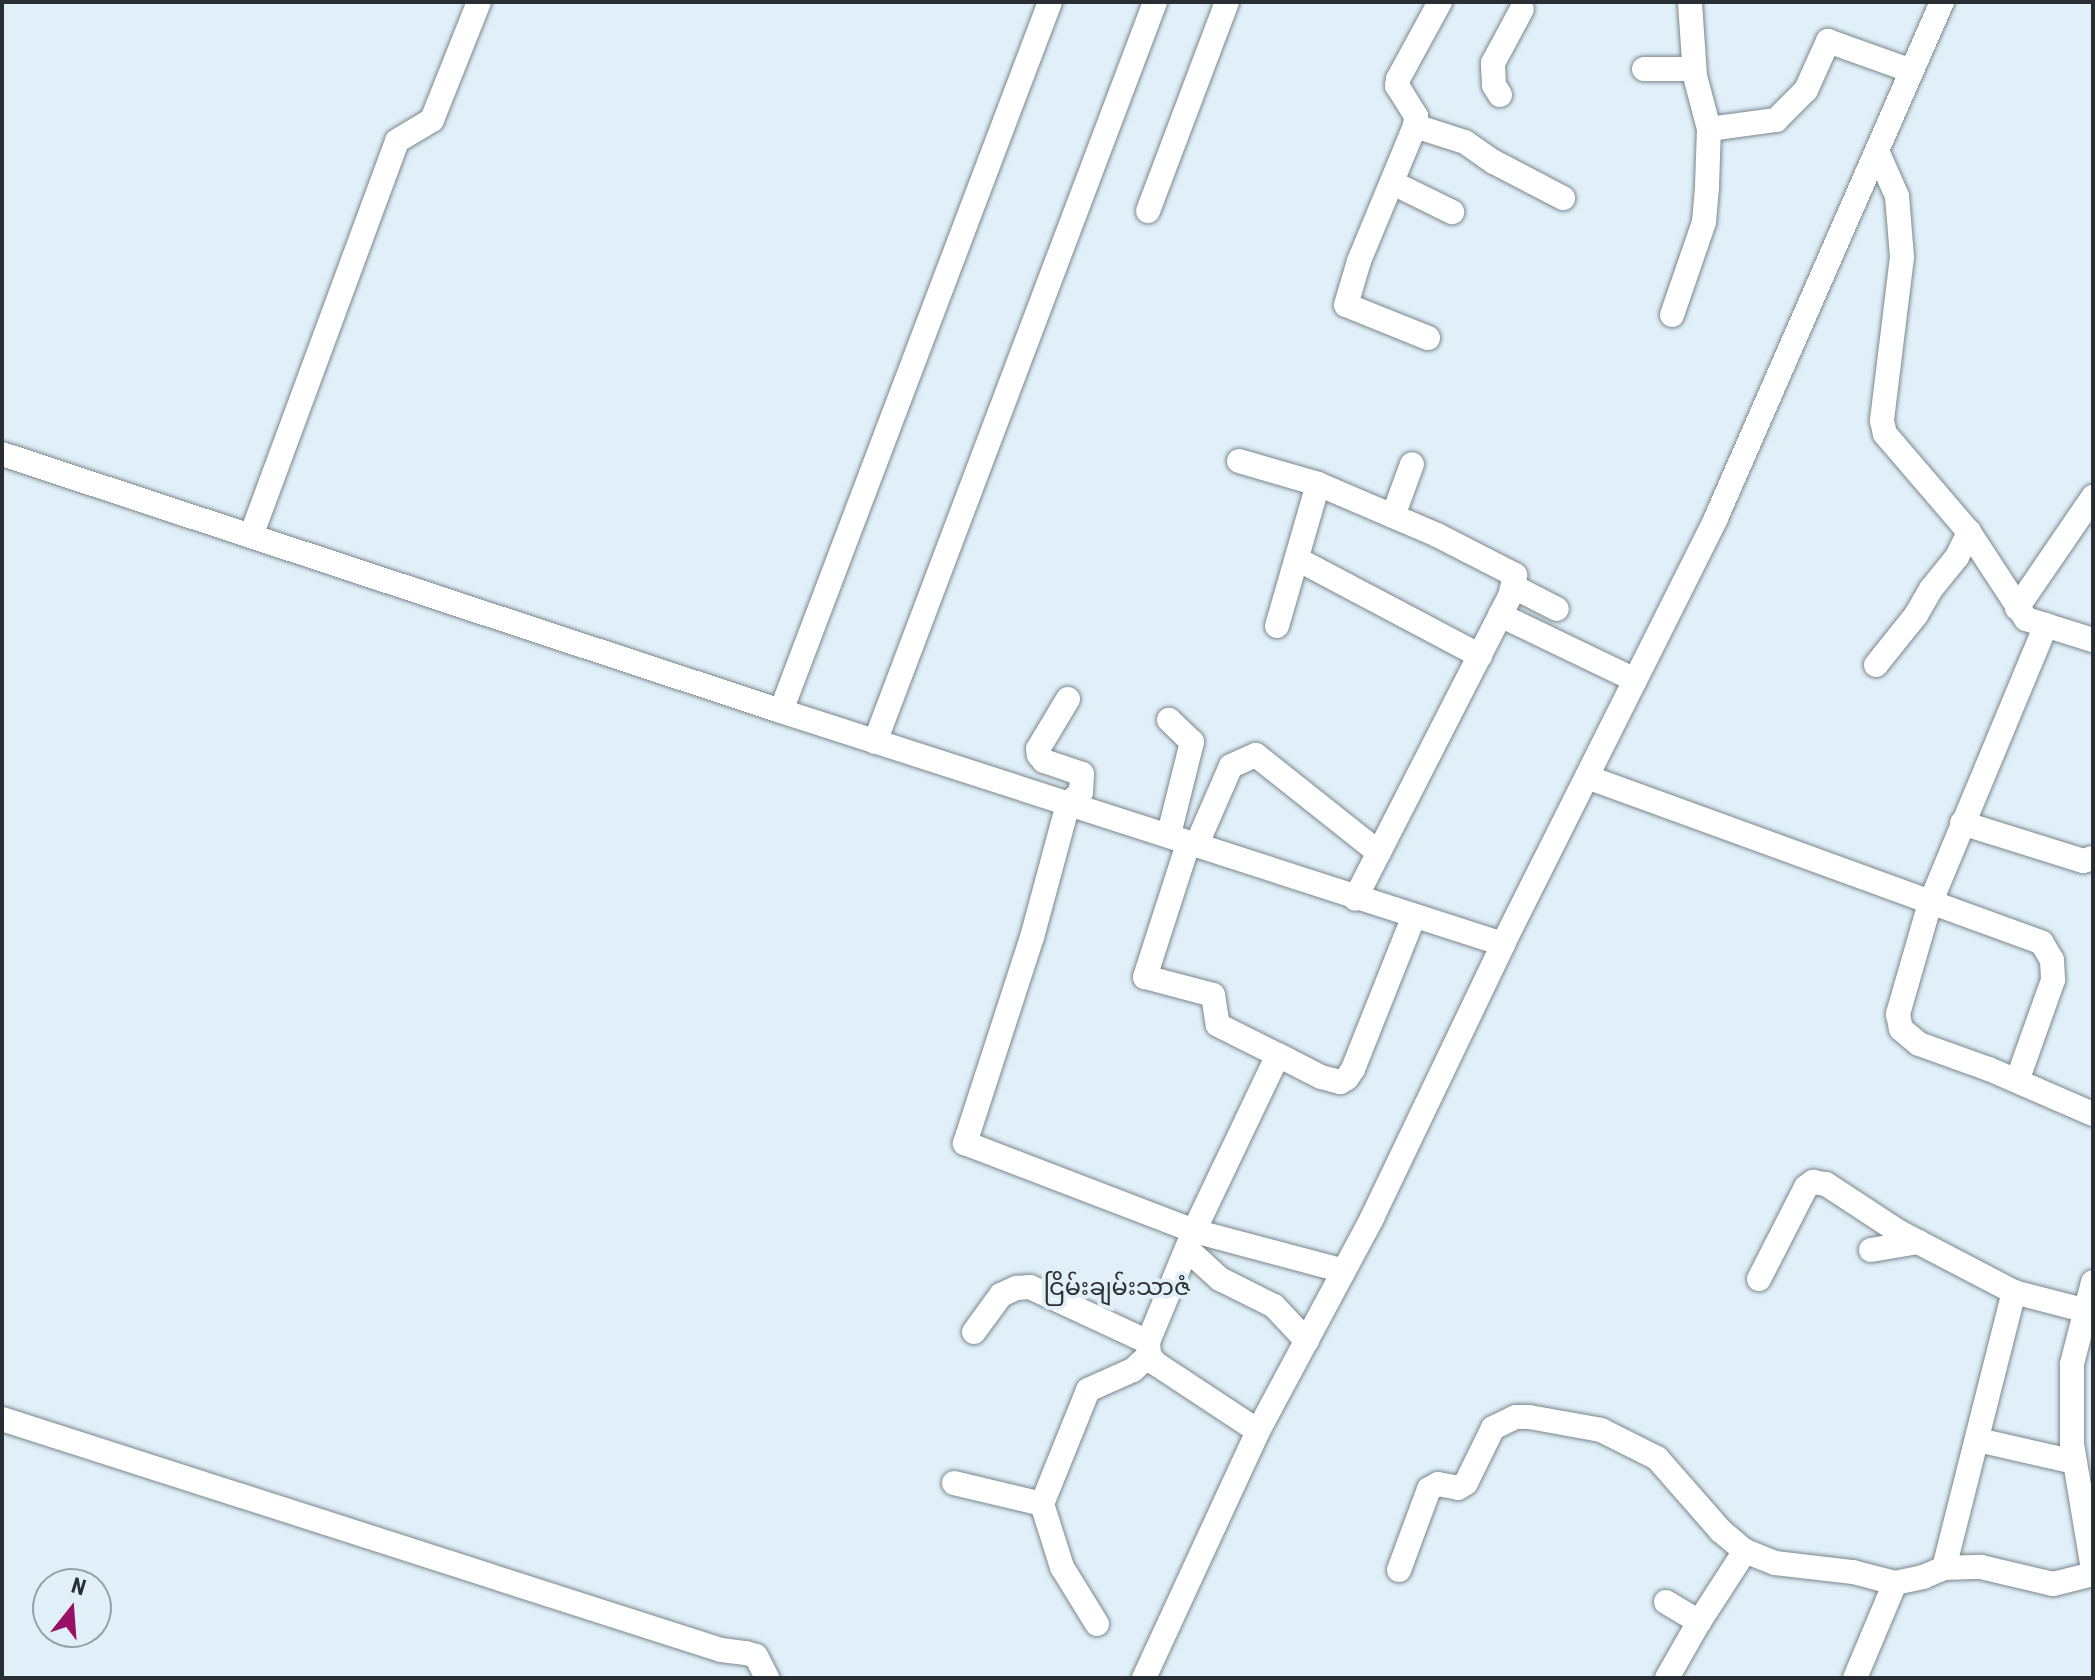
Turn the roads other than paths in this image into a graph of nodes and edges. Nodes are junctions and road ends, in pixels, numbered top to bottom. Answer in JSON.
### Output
{"nodes":[{"id":1,"x":479,"y":2,"type":"edge"},
{"id":2,"x":1050,"y":2,"type":"edge"},
{"id":3,"x":1155,"y":2,"type":"edge"},
{"id":4,"x":1227,"y":2,"type":"edge"},
{"id":5,"x":1440,"y":2,"type":"edge"},
{"id":6,"x":1690,"y":2,"type":"edge"},
{"id":7,"x":1942,"y":2,"type":"edge"},
{"id":8,"x":1521,"y":4,"type":"edge"},
{"id":9,"x":1644,"y":69,"type":"dead end"},
{"id":10,"x":1694,"y":69,"type":"junction"},
{"id":11,"x":1912,"y":71,"type":"junction"},
{"id":12,"x":1500,"y":95,"type":"dead end"},
{"id":13,"x":1415,"y":126,"type":"junction"},
{"id":14,"x":1709,"y":129,"type":"junction"},
{"id":15,"x":1877,"y":151,"type":"junction"},
{"id":16,"x":1393,"y":183,"type":"junction"},
{"id":17,"x":1563,"y":198,"type":"dead end"},
{"id":18,"x":1148,"y":211,"type":"dead end"},
{"id":19,"x":1452,"y":212,"type":"dead end"},
{"id":20,"x":1672,"y":315,"type":"dead end"},
{"id":21,"x":1428,"y":338,"type":"dead end"},
{"id":22,"x":2,"y":454,"type":"edge"},
{"id":23,"x":1239,"y":461,"type":"dead end"},
{"id":24,"x":1412,"y":464,"type":"dead end"},
{"id":25,"x":1318,"y":484,"type":"junction"},
{"id":26,"x":2093,"y":497,"type":"edge"},
{"id":27,"x":1393,"y":516,"type":"junction"},
{"id":28,"x":1969,"y":532,"type":"junction"},
{"id":29,"x":251,"y":536,"type":"junction"},
{"id":30,"x":1299,"y":560,"type":"junction"},
{"id":31,"x":1514,"y":587,"type":"junction"},
{"id":32,"x":2017,"y":608,"type":"junction"},
{"id":33,"x":1557,"y":609,"type":"dead end"},
{"id":34,"x":1500,"y":615,"type":"junction"},
{"id":35,"x":2046,"y":625,"type":"junction"},
{"id":36,"x":1277,"y":626,"type":"dead end"},
{"id":37,"x":2093,"y":640,"type":"edge"},
{"id":38,"x":1480,"y":656,"type":"junction"},
{"id":39,"x":1876,"y":665,"type":"dead end"},
{"id":40,"x":1635,"y":680,"type":"junction"},
{"id":41,"x":1068,"y":699,"type":"dead end"},
{"id":42,"x":781,"y":711,"type":"junction"},
{"id":43,"x":1169,"y":720,"type":"dead end"},
{"id":44,"x":875,"y":742,"type":"junction"},
{"id":45,"x":1598,"y":781,"type":"junction"},
{"id":46,"x":1068,"y":804,"type":"junction"},
{"id":47,"x":1962,"y":823,"type":"junction"},
{"id":48,"x":1184,"y":841,"type":"junction"},
{"id":49,"x":1379,"y":853,"type":"junction"},
{"id":50,"x":2093,"y":858,"type":"edge"},
{"id":51,"x":1355,"y":899,"type":"junction"},
{"id":52,"x":1930,"y":903,"type":"junction"},
{"id":53,"x":1414,"y":916,"type":"junction"},
{"id":54,"x":1503,"y":944,"type":"junction"},
{"id":55,"x":1278,"y":1055,"type":"junction"},
{"id":56,"x":2017,"y":1081,"type":"junction"},
{"id":57,"x":2093,"y":1114,"type":"edge"},
{"id":58,"x":1191,"y":1240,"type":"junction"},
{"id":59,"x":1918,"y":1242,"type":"junction"},
{"id":60,"x":1871,"y":1250,"type":"dead end"},
{"id":61,"x":1344,"y":1271,"type":"junction"},
{"id":62,"x":1759,"y":1279,"type":"dead end"},
{"id":63,"x":2093,"y":1282,"type":"edge"},
{"id":64,"x":2014,"y":1292,"type":"junction"},
{"id":65,"x":2083,"y":1310,"type":"junction"},
{"id":66,"x":974,"y":1332,"type":"dead end"},
{"id":67,"x":1307,"y":1341,"type":"junction"},
{"id":68,"x":1149,"y":1349,"type":"junction"},
{"id":69,"x":2,"y":1419,"type":"edge"},
{"id":70,"x":1258,"y":1431,"type":"junction"},
{"id":71,"x":1978,"y":1440,"type":"junction"},
{"id":72,"x":2075,"y":1462,"type":"junction"},
{"id":73,"x":954,"y":1483,"type":"dead end"},
{"id":74,"x":1042,"y":1504,"type":"junction"},
{"id":75,"x":1745,"y":1551,"type":"junction"},
{"id":76,"x":1944,"y":1568,"type":"junction"},
{"id":77,"x":1399,"y":1570,"type":"dead end"},
{"id":78,"x":2093,"y":1572,"type":"edge"},
{"id":79,"x":1895,"y":1583,"type":"junction"},
{"id":80,"x":1666,"y":1602,"type":"dead end"},
{"id":81,"x":1699,"y":1622,"type":"junction"},
{"id":82,"x":1097,"y":1624,"type":"dead end"},
{"id":83,"x":767,"y":1678,"type":"edge"},
{"id":84,"x":1144,"y":1678,"type":"edge"},
{"id":85,"x":1667,"y":1678,"type":"edge"},
{"id":86,"x":1855,"y":1678,"type":"edge"}],
"edges":[{"from":1,"to":29,"type":"street"},
{"from":2,"to":42,"type":"street"},
{"from":3,"to":44,"type":"street"},
{"from":4,"to":18,"type":"street"},
{"from":5,"to":13,"type":"street"},
{"from":6,"to":10,"type":"street"},
{"from":7,"to":11,"type":"street"},
{"from":8,"to":12,"type":"street"},
{"from":9,"to":10,"type":"street"},
{"from":10,"to":14,"type":"street"},
{"from":11,"to":14,"type":"street"},
{"from":11,"to":15,"type":"street"},
{"from":13,"to":16,"type":"street"},
{"from":13,"to":17,"type":"street"},
{"from":14,"to":20,"type":"street"},
{"from":15,"to":28,"type":"street"},
{"from":15,"to":40,"type":"street"},
{"from":16,"to":19,"type":"street"},
{"from":16,"to":21,"type":"street"},
{"from":22,"to":29,"type":"street"},
{"from":23,"to":25,"type":"street"},
{"from":24,"to":27,"type":"street"},
{"from":25,"to":27,"type":"street"},
{"from":25,"to":30,"type":"street"},
{"from":26,"to":32,"type":"street"},
{"from":27,"to":31,"type":"street"},
{"from":28,"to":32,"type":"street"},
{"from":28,"to":39,"type":"street"},
{"from":29,"to":42,"type":"street"},
{"from":30,"to":36,"type":"street"},
{"from":30,"to":38,"type":"street"},
{"from":31,"to":33,"type":"street"},
{"from":31,"to":34,"type":"street"},
{"from":32,"to":35,"type":"street"},
{"from":34,"to":38,"type":"street"},
{"from":34,"to":40,"type":"street"},
{"from":35,"to":37,"type":"street"},
{"from":35,"to":47,"type":"street"},
{"from":38,"to":49,"type":"street"},
{"from":40,"to":45,"type":"street"},
{"from":41,"to":46,"type":"street"},
{"from":42,"to":44,"type":"street"},
{"from":43,"to":48,"type":"street"},
{"from":44,"to":46,"type":"street"},
{"from":45,"to":52,"type":"street"},
{"from":45,"to":54,"type":"street"},
{"from":46,"to":48,"type":"street"},
{"from":46,"to":58,"type":"street"},
{"from":47,"to":50,"type":"street"},
{"from":47,"to":52,"type":"street"},
{"from":48,"to":49,"type":"street"},
{"from":48,"to":51,"type":"street"},
{"from":48,"to":55,"type":"street"},
{"from":49,"to":51,"type":"street"},
{"from":51,"to":53,"type":"street"},
{"from":52,"to":56,"type":"street"},
{"from":52,"to":56,"type":"street"},
{"from":53,"to":54,"type":"street"},
{"from":53,"to":55,"type":"street"},
{"from":54,"to":61,"type":"street"},
{"from":55,"to":58,"type":"street"},
{"from":56,"to":57,"type":"street"},
{"from":58,"to":61,"type":"street"},
{"from":58,"to":67,"type":"street"},
{"from":58,"to":68,"type":"street"},
{"from":59,"to":60,"type":"street"},
{"from":59,"to":62,"type":"street"},
{"from":59,"to":64,"type":"street"},
{"from":61,"to":67,"type":"street"},
{"from":63,"to":65,"type":"street"},
{"from":64,"to":65,"type":"street"},
{"from":64,"to":71,"type":"street"},
{"from":65,"to":72,"type":"street"},
{"from":66,"to":68,"type":"street"},
{"from":67,"to":70,"type":"street"},
{"from":68,"to":70,"type":"street"},
{"from":68,"to":74,"type":"street"},
{"from":69,"to":83,"type":"street"},
{"from":70,"to":84,"type":"street"},
{"from":71,"to":72,"type":"street"},
{"from":71,"to":76,"type":"street"},
{"from":72,"to":78,"type":"street"},
{"from":73,"to":74,"type":"street"},
{"from":74,"to":82,"type":"street"},
{"from":75,"to":77,"type":"street"},
{"from":75,"to":79,"type":"street"},
{"from":75,"to":81,"type":"street"},
{"from":76,"to":78,"type":"street"},
{"from":76,"to":79,"type":"street"},
{"from":79,"to":86,"type":"street"},
{"from":80,"to":81,"type":"street"},
{"from":81,"to":85,"type":"street"}]}
